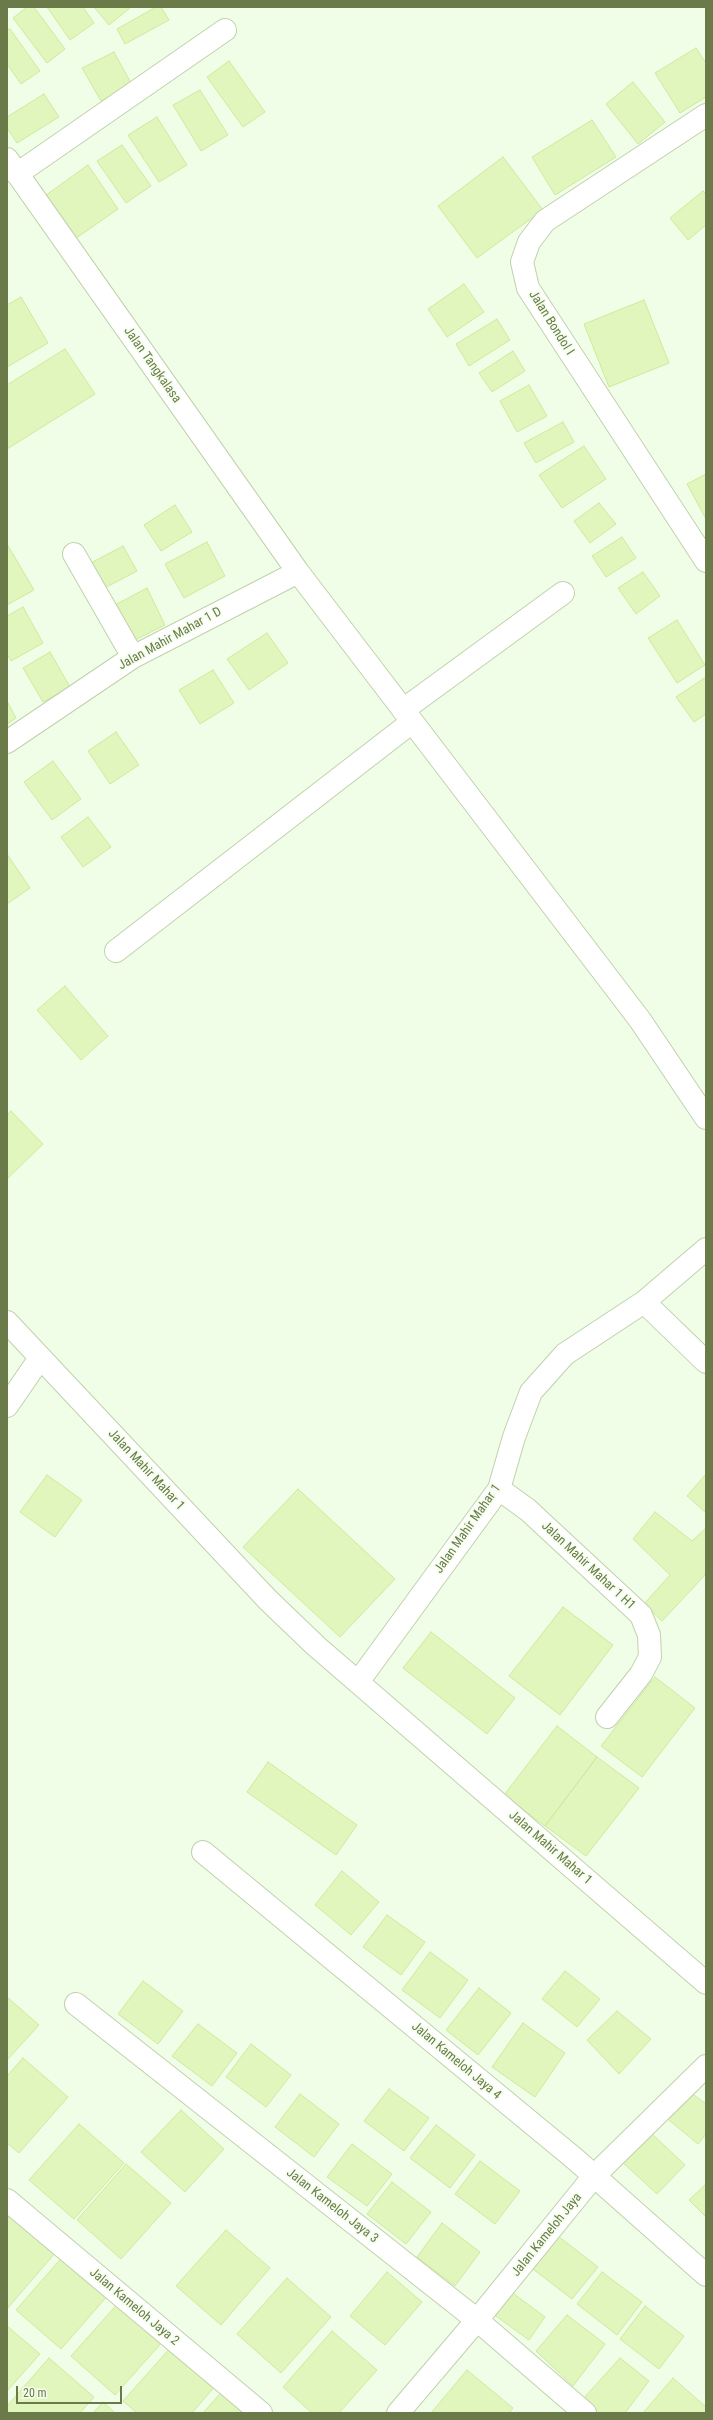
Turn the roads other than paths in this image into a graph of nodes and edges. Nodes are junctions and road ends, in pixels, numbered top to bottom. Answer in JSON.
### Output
{"nodes":[{"id":1,"x":225,"y":30,"type":"dead end"},
{"id":2,"x":706,"y":115,"type":"edge"},
{"id":3,"x":12,"y":166,"type":"edge"},
{"id":4,"x":74,"y":554,"type":"dead end"},
{"id":5,"x":706,"y":561,"type":"edge"},
{"id":6,"x":298,"y":572,"type":"junction"},
{"id":7,"x":563,"y":593,"type":"dead end"},
{"id":8,"x":133,"y":657,"type":"junction"},
{"id":9,"x":407,"y":716,"type":"junction"},
{"id":10,"x":7,"y":742,"type":"edge"},
{"id":11,"x":116,"y":951,"type":"dead end"},
{"id":12,"x":706,"y":1118,"type":"edge"},
{"id":13,"x":706,"y":1249,"type":"edge"},
{"id":14,"x":644,"y":1302,"type":"junction"},
{"id":15,"x":7,"y":1322,"type":"edge"},
{"id":16,"x":40,"y":1358,"type":"junction"},
{"id":17,"x":706,"y":1362,"type":"edge"},
{"id":18,"x":7,"y":1406,"type":"edge"},
{"id":19,"x":499,"y":1489,"type":"junction"},
{"id":20,"x":358,"y":1682,"type":"junction"},
{"id":21,"x":607,"y":1717,"type":"dead end"},
{"id":22,"x":203,"y":1852,"type":"dead end"},
{"id":23,"x":706,"y":1983,"type":"edge"},
{"id":24,"x":76,"y":2004,"type":"dead end"},
{"id":25,"x":706,"y":2066,"type":"edge"},
{"id":26,"x":594,"y":2176,"type":"junction"},
{"id":27,"x":7,"y":2200,"type":"edge"},
{"id":28,"x":706,"y":2275,"type":"edge"},
{"id":29,"x":477,"y":2320,"type":"junction"},
{"id":30,"x":261,"y":2413,"type":"edge"},
{"id":31,"x":398,"y":2413,"type":"edge"},
{"id":32,"x":585,"y":2413,"type":"edge"}],
"edges":[{"from":1,"to":3,"type":"street"},
{"from":2,"to":5,"type":"street","name":"Jalan Bondol I"},
{"from":3,"to":6,"type":"street","name":"Jalan Tangkalasa"},
{"from":4,"to":8,"type":"street"},
{"from":6,"to":8,"type":"street","name":"Jalan Mahir Mahar 1 D"},
{"from":6,"to":9,"type":"street","name":"Jalan Tangkalasa"},
{"from":7,"to":9,"type":"street"},
{"from":8,"to":10,"type":"street","name":"Jalan Mahir Mahar 1 D"},
{"from":9,"to":11,"type":"street"},
{"from":9,"to":12,"type":"street","name":"Jalan Tangkalasa"},
{"from":13,"to":14,"type":"street","name":"Jalan Mahir Mahar 1"},
{"from":14,"to":17,"type":"street"},
{"from":14,"to":19,"type":"street","name":"Jalan Mahir Mahar 1"},
{"from":15,"to":16,"type":"street","name":"Jalan Mahir Mahar 1"},
{"from":16,"to":18,"type":"street"},
{"from":16,"to":20,"type":"street","name":"Jalan Mahir Mahar 1"},
{"from":19,"to":20,"type":"street","name":"Jalan Mahir Mahar 1"},
{"from":19,"to":21,"type":"street","name":"Jalan Mahir Mahar 1 H1"},
{"from":20,"to":23,"type":"street","name":"Jalan Mahir Mahar 1"},
{"from":22,"to":26,"type":"street","name":"Jalan Kameloh Jaya 4"},
{"from":24,"to":29,"type":"street","name":"Jalan Kameloh Jaya 3"},
{"from":25,"to":26,"type":"street","name":"Jalan Kameloh Jaya"},
{"from":26,"to":28,"type":"street","name":"Jalan Kameloh Jaya 4"},
{"from":26,"to":29,"type":"street","name":"Jalan Kameloh Jaya"},
{"from":27,"to":30,"type":"street","name":"Jalan Kameloh Jaya 2"},
{"from":29,"to":31,"type":"street","name":"Jalan Kameloh Jaya"},
{"from":29,"to":32,"type":"street","name":"Jalan Kameloh Jaya 3"}]}
